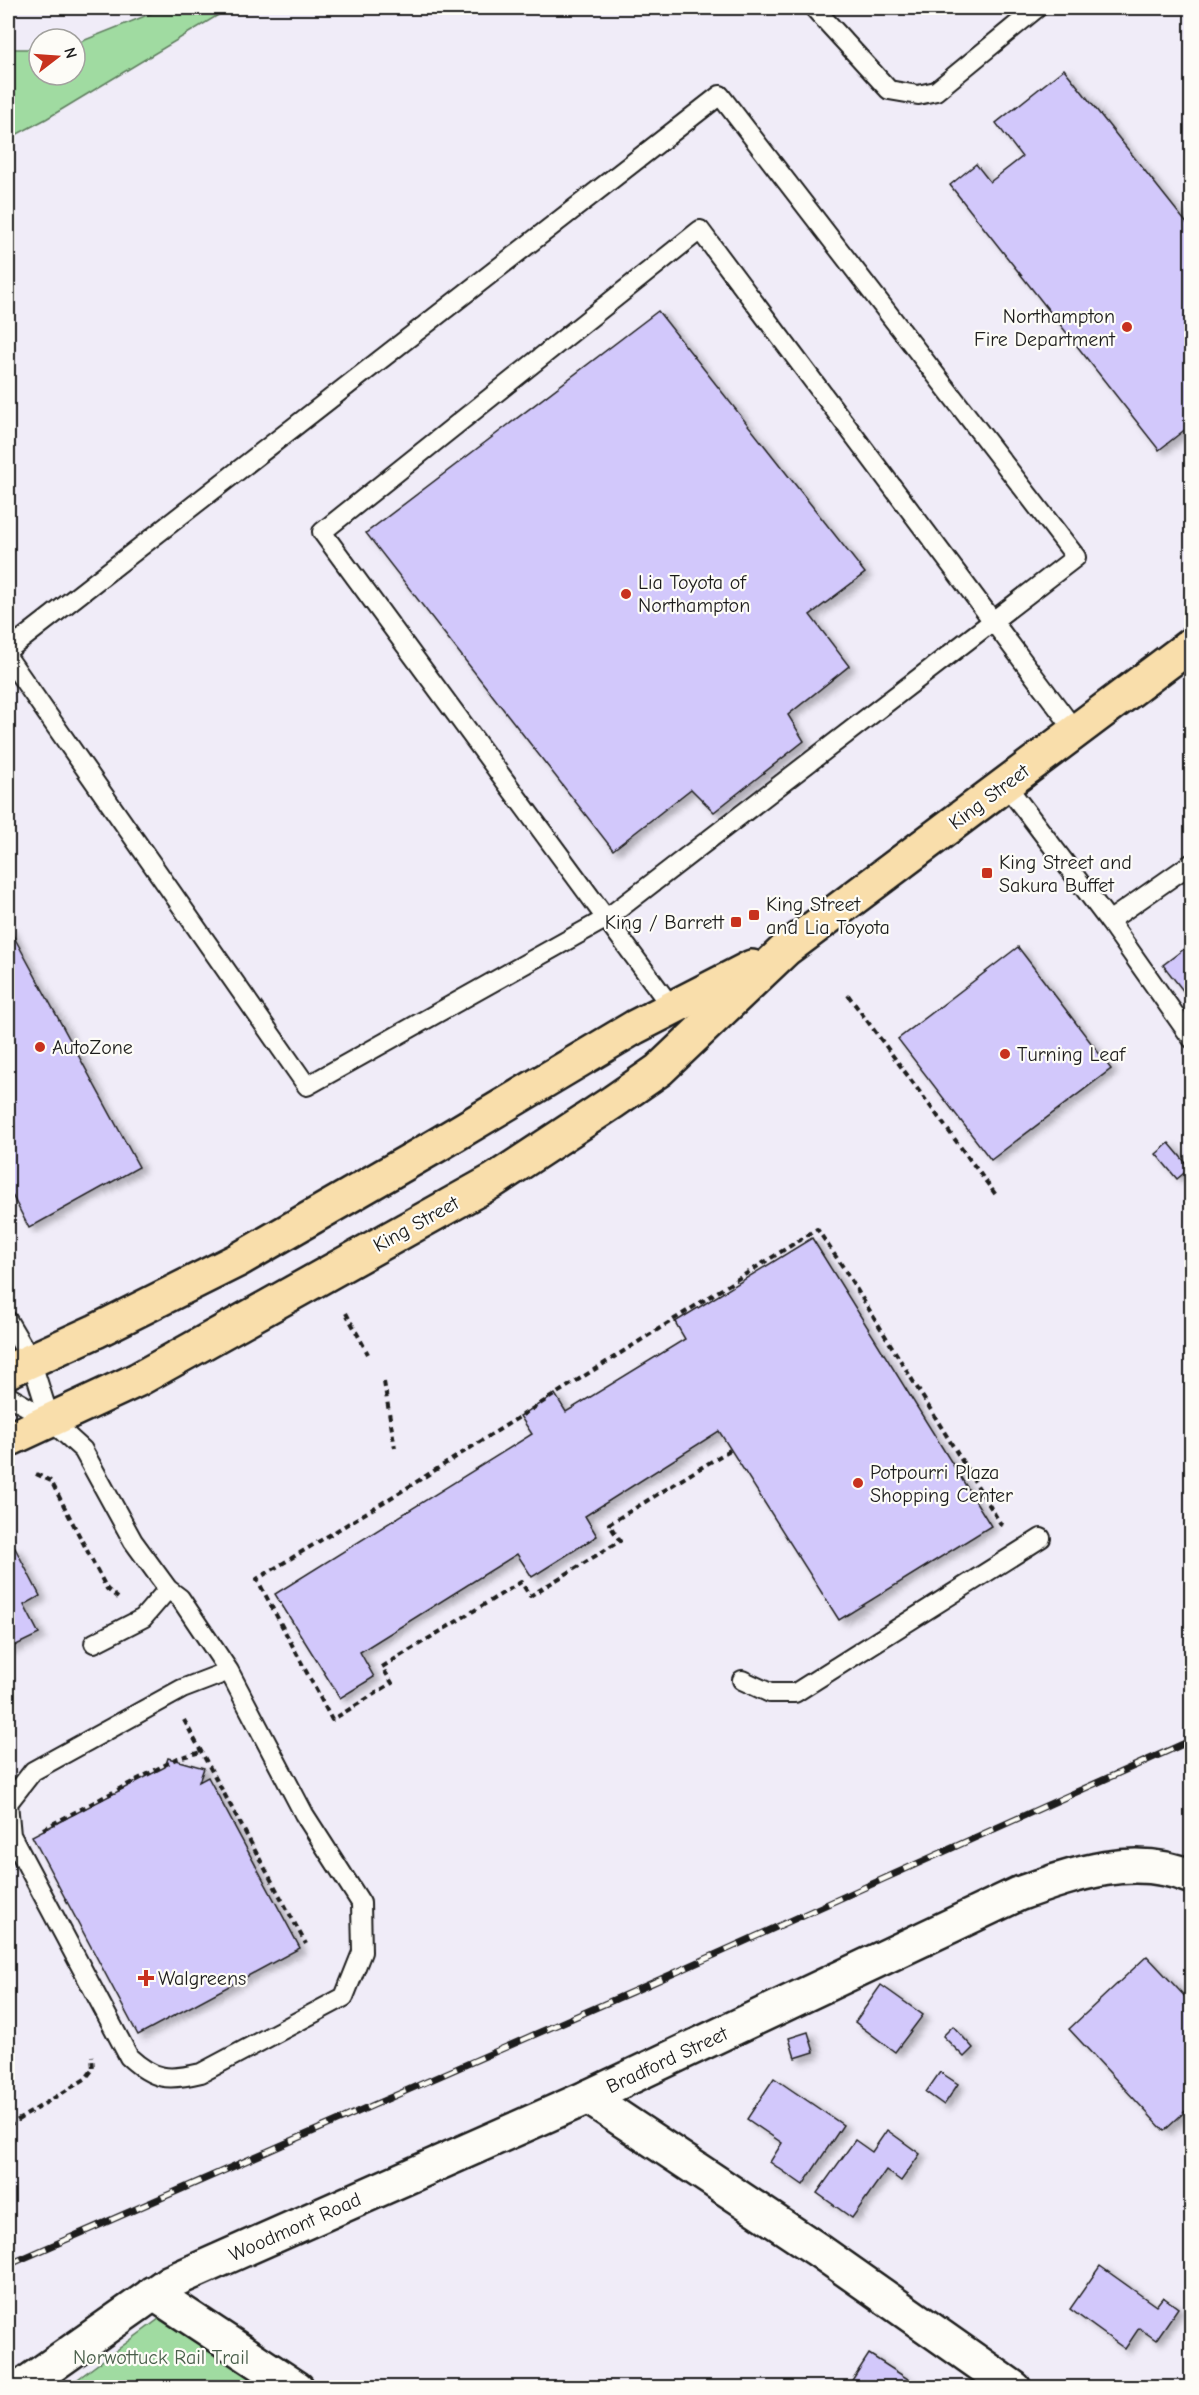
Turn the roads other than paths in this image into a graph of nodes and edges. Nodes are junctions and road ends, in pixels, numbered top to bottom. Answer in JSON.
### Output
{"nodes":[{"id":1,"x":814,"y":8,"type":"edge"},
{"id":2,"x":1037,"y":8,"type":"edge"},
{"id":3,"x":994,"y":622,"type":"junction"},
{"id":4,"x":1191,"y":644,"type":"edge"},
{"id":5,"x":8,"y":650,"type":"edge"},
{"id":6,"x":8,"y":658,"type":"edge"},
{"id":7,"x":1076,"y":732,"type":"junction"},
{"id":8,"x":1006,"y":785,"type":"junction"},
{"id":9,"x":1191,"y":863,"type":"edge"},
{"id":10,"x":607,"y":918,"type":"junction"},
{"id":11,"x":1109,"y":921,"type":"junction"},
{"id":12,"x":786,"y":949,"type":"junction"},
{"id":13,"x":672,"y":1008,"type":"junction"},
{"id":14,"x":1191,"y":1039,"type":"edge"},
{"id":15,"x":8,"y":1321,"type":"edge"},
{"id":16,"x":20,"y":1366,"type":"edge"},
{"id":17,"x":8,"y":1396,"type":"edge"},
{"id":18,"x":50,"y":1420,"type":"junction"},
{"id":19,"x":8,"y":1440,"type":"edge"},
{"id":20,"x":1041,"y":1538,"type":"dead end"},
{"id":21,"x":168,"y":1589,"type":"junction"},
{"id":22,"x":94,"y":1643,"type":"dead end"},
{"id":23,"x":229,"y":1671,"type":"junction"},
{"id":24,"x":742,"y":1680,"type":"dead end"},
{"id":25,"x":8,"y":1803,"type":"edge"},
{"id":26,"x":1191,"y":1877,"type":"edge"},
{"id":27,"x":588,"y":2097,"type":"junction"},
{"id":28,"x":153,"y":2293,"type":"junction"},
{"id":29,"x":20,"y":2388,"type":"edge"},
{"id":30,"x":297,"y":2388,"type":"edge"},
{"id":31,"x":1014,"y":2388,"type":"edge"}],
"edges":[{"from":1,"to":2,"type":"lane"},
{"from":3,"to":5,"type":"lane"},
{"from":3,"to":7,"type":"lane"},
{"from":3,"to":10,"type":"lane"},
{"from":3,"to":10,"type":"lane"},
{"from":4,"to":7,"type":"main road","name":"King Street"},
{"from":6,"to":10,"type":"lane"},
{"from":7,"to":8,"type":"main road","name":"King Street"},
{"from":8,"to":11,"type":"lane"},
{"from":8,"to":12,"type":"main road","name":"King Street"},
{"from":9,"to":11,"type":"lane"},
{"from":10,"to":13,"type":"lane"},
{"from":11,"to":14,"type":"lane"},
{"from":12,"to":13,"type":"main road","name":"King Street"},
{"from":12,"to":18,"type":"main road","name":"King Street"},
{"from":13,"to":16,"type":"main road","name":"King Street"},
{"from":15,"to":16,"type":"lane"},
{"from":16,"to":18,"type":"lane"},
{"from":17,"to":18,"type":"lane"},
{"from":18,"to":19,"type":"main road","name":"King Street"},
{"from":18,"to":21,"type":"lane"},
{"from":20,"to":24,"type":"lane"},
{"from":21,"to":22,"type":"lane"},
{"from":21,"to":23,"type":"lane"},
{"from":23,"to":25,"type":"lane"},
{"from":23,"to":25,"type":"lane"},
{"from":26,"to":27,"type":"street","name":"Bradford Street"},
{"from":27,"to":28,"type":"street","name":"Woodmont Road"},
{"from":27,"to":31,"type":"street","name":"Bradford Street"},
{"from":28,"to":29,"type":"street","name":"Woodmont Road"},
{"from":28,"to":30,"type":"street"}]}
